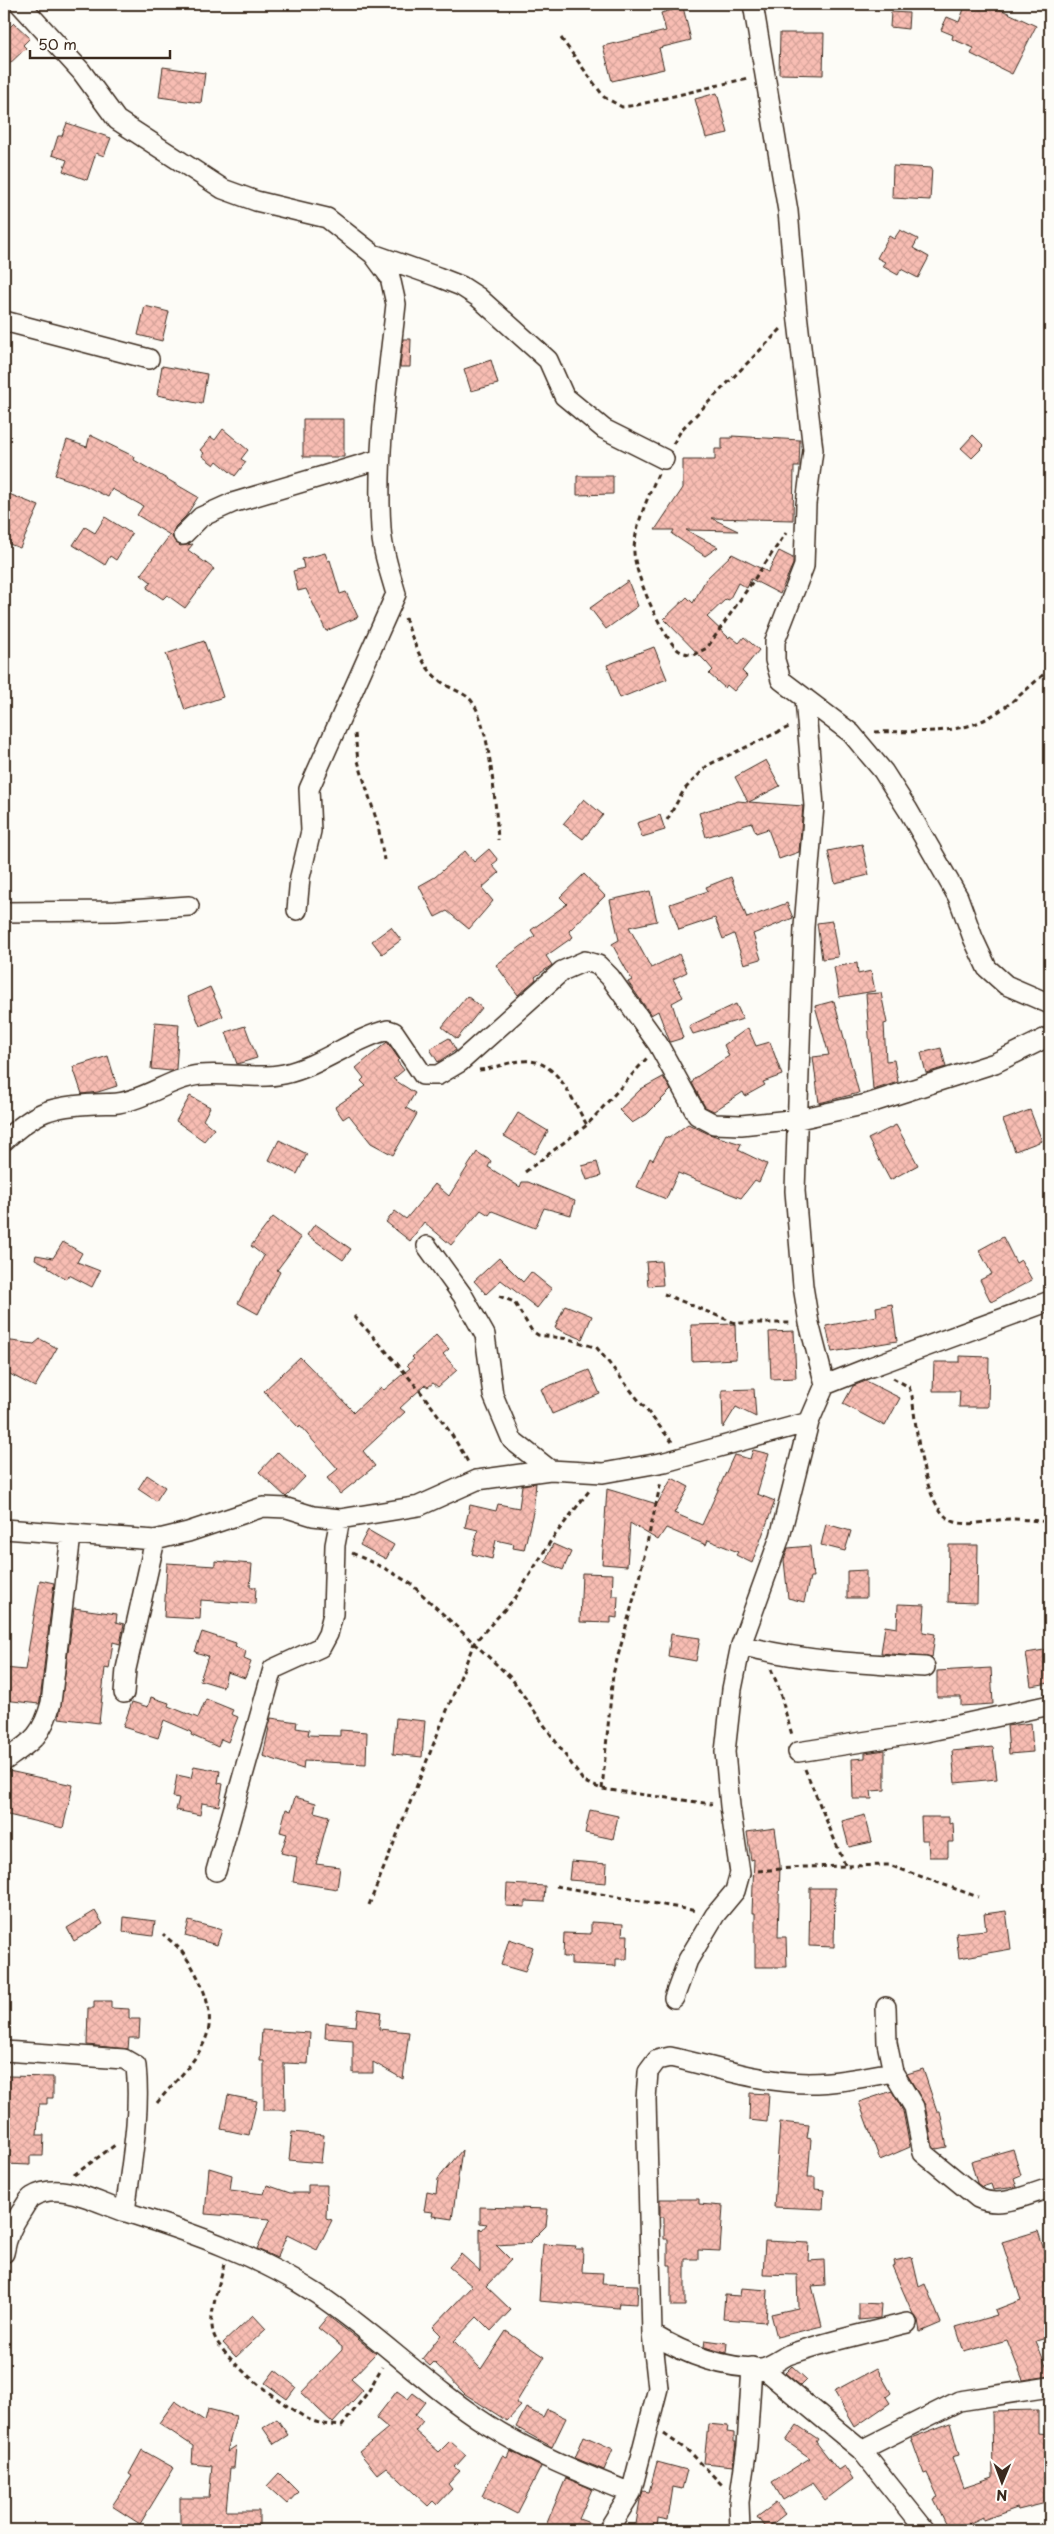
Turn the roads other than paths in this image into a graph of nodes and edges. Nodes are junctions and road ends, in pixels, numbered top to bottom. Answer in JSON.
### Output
{"nodes":[{"id":1,"x":20,"y":4,"type":"edge"},
{"id":2,"x":753,"y":4,"type":"edge"},
{"id":3,"x":373,"y":254,"type":"junction"},
{"id":4,"x":4,"y":321,"type":"edge"},
{"id":5,"x":149,"y":359,"type":"dead end"},
{"id":6,"x":380,"y":459,"type":"junction"},
{"id":7,"x":664,"y":459,"type":"road end"},
{"id":8,"x":183,"y":535,"type":"dead end"},
{"id":9,"x":805,"y":698,"type":"junction"},
{"id":10,"x":190,"y":906,"type":"dead end"},
{"id":11,"x":296,"y":910,"type":"dead end"},
{"id":12,"x":4,"y":912,"type":"edge"},
{"id":13,"x":1050,"y":1004,"type":"edge"},
{"id":14,"x":1050,"y":1036,"type":"edge"},
{"id":15,"x":799,"y":1120,"type":"junction"},
{"id":16,"x":4,"y":1141,"type":"edge"},
{"id":17,"x":427,"y":1246,"type":"dead end"},
{"id":18,"x":1050,"y":1301,"type":"edge"},
{"id":19,"x":825,"y":1385,"type":"junction"},
{"id":20,"x":809,"y":1422,"type":"junction"},
{"id":21,"x":550,"y":1470,"type":"junction"},
{"id":22,"x":340,"y":1519,"type":"junction"},
{"id":23,"x":4,"y":1529,"type":"edge"},
{"id":24,"x":71,"y":1536,"type":"junction"},
{"id":25,"x":154,"y":1540,"type":"junction"},
{"id":26,"x":741,"y":1645,"type":"junction"},
{"id":27,"x":925,"y":1668,"type":"dead end"},
{"id":28,"x":124,"y":1693,"type":"dead end"},
{"id":29,"x":1050,"y":1705,"type":"edge"},
{"id":30,"x":798,"y":1752,"type":"dead end"},
{"id":31,"x":4,"y":1761,"type":"edge"},
{"id":32,"x":216,"y":1871,"type":"dead end"},
{"id":33,"x":674,"y":1998,"type":"dead end"},
{"id":34,"x":886,"y":2007,"type":"dead end"},
{"id":35,"x":4,"y":2051,"type":"edge"},
{"id":36,"x":893,"y":2072,"type":"junction"},
{"id":37,"x":1050,"y":2188,"type":"edge"},
{"id":38,"x":125,"y":2212,"type":"junction"},
{"id":39,"x":4,"y":2253,"type":"edge"},
{"id":40,"x":907,"y":2323,"type":"dead end"},
{"id":41,"x":652,"y":2334,"type":"junction"},
{"id":42,"x":757,"y":2367,"type":"junction"},
{"id":43,"x":1050,"y":2387,"type":"edge"},
{"id":44,"x":861,"y":2450,"type":"junction"},
{"id":45,"x":631,"y":2493,"type":"junction"},
{"id":46,"x":608,"y":2530,"type":"edge"},
{"id":47,"x":740,"y":2530,"type":"edge"},
{"id":48,"x":925,"y":2530,"type":"edge"}],
"edges":[{"from":1,"to":3,"type":"street"},
{"from":2,"to":9,"type":"street"},
{"from":3,"to":6,"type":"street"},
{"from":3,"to":7,"type":"street"},
{"from":4,"to":5,"type":"street"},
{"from":6,"to":8,"type":"street"},
{"from":6,"to":11,"type":"street"},
{"from":9,"to":13,"type":"street"},
{"from":9,"to":15,"type":"street"},
{"from":10,"to":12,"type":"street"},
{"from":14,"to":15,"type":"street"},
{"from":15,"to":16,"type":"street"},
{"from":15,"to":19,"type":"street"},
{"from":17,"to":21,"type":"street"},
{"from":18,"to":19,"type":"street"},
{"from":19,"to":20,"type":"street"},
{"from":20,"to":21,"type":"street"},
{"from":20,"to":26,"type":"street"},
{"from":21,"to":22,"type":"street"},
{"from":22,"to":25,"type":"street"},
{"from":22,"to":32,"type":"street"},
{"from":23,"to":24,"type":"street"},
{"from":24,"to":25,"type":"street"},
{"from":24,"to":31,"type":"street"},
{"from":25,"to":28,"type":"street"},
{"from":26,"to":27,"type":"street"},
{"from":26,"to":33,"type":"street"},
{"from":29,"to":30,"type":"street"},
{"from":34,"to":36,"type":"street"},
{"from":35,"to":38,"type":"street"},
{"from":36,"to":37,"type":"street"},
{"from":36,"to":41,"type":"street"},
{"from":38,"to":39,"type":"street"},
{"from":38,"to":45,"type":"street"},
{"from":40,"to":42,"type":"street"},
{"from":41,"to":42,"type":"street"},
{"from":41,"to":45,"type":"street"},
{"from":42,"to":44,"type":"street"},
{"from":42,"to":47,"type":"street"},
{"from":43,"to":44,"type":"street"},
{"from":44,"to":48,"type":"street"},
{"from":45,"to":46,"type":"street"}]}
